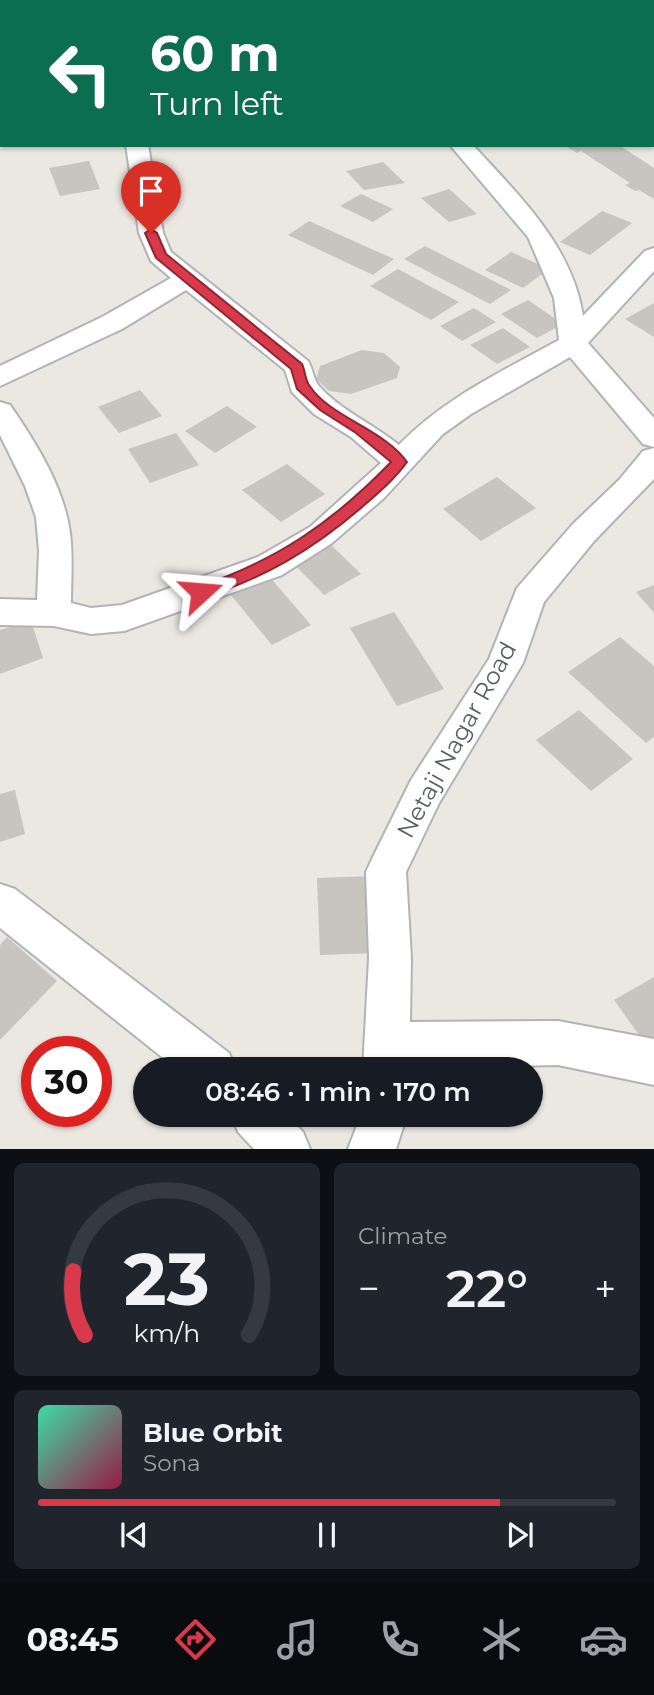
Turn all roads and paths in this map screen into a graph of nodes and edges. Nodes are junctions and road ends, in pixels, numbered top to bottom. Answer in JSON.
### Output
{"nodes":[{"id":1,"x":136,"y":147,"type":"edge"},
{"id":2,"x":463,"y":147,"type":"edge"},
{"id":3,"x":654,"y":256,"type":"edge"},
{"id":4,"x":187,"y":279,"type":"junction"},
{"id":5,"x":645,"y":281,"type":"edge"},
{"id":6,"x":573,"y":343,"type":"junction"},
{"id":7,"x":0,"y":377,"type":"edge"},
{"id":8,"x":0,"y":412,"type":"edge"},
{"id":9,"x":654,"y":437,"type":"edge"},
{"id":10,"x":654,"y":458,"type":"edge"},
{"id":11,"x":400,"y":462,"type":"junction"},
{"id":12,"x":0,"y":612,"type":"edge"},
{"id":13,"x":54,"y":613,"type":"junction"},
{"id":14,"x":0,"y":903,"type":"edge"},
{"id":15,"x":198,"y":1057,"type":"edge"},
{"id":16,"x":386,"y":1057,"type":"edge"},
{"id":17,"x":654,"y":1062,"type":"edge"},
{"id":18,"x":266,"y":1127,"type":"edge"},
{"id":19,"x":382,"y":1127,"type":"edge"},
{"id":20,"x":286,"y":1149,"type":"edge"},
{"id":21,"x":372,"y":1149,"type":"edge"}],
"edges":[{"from":1,"to":4,"type":"street"},
{"from":2,"to":6,"type":"street"},
{"from":3,"to":5,"type":"street"},
{"from":4,"to":7,"type":"street"},
{"from":4,"to":11,"type":"street"},
{"from":5,"to":6,"type":"street"},
{"from":6,"to":9,"type":"street"},
{"from":6,"to":11,"type":"street"},
{"from":8,"to":13,"type":"street"},
{"from":10,"to":16,"type":"street","name":"Netaji Nagar Road"},
{"from":11,"to":13,"type":"street"},
{"from":12,"to":13,"type":"street"},
{"from":14,"to":15,"type":"street"},
{"from":16,"to":17,"type":"street"},
{"from":18,"to":20,"type":"street"},
{"from":19,"to":21,"type":"street"}]}
